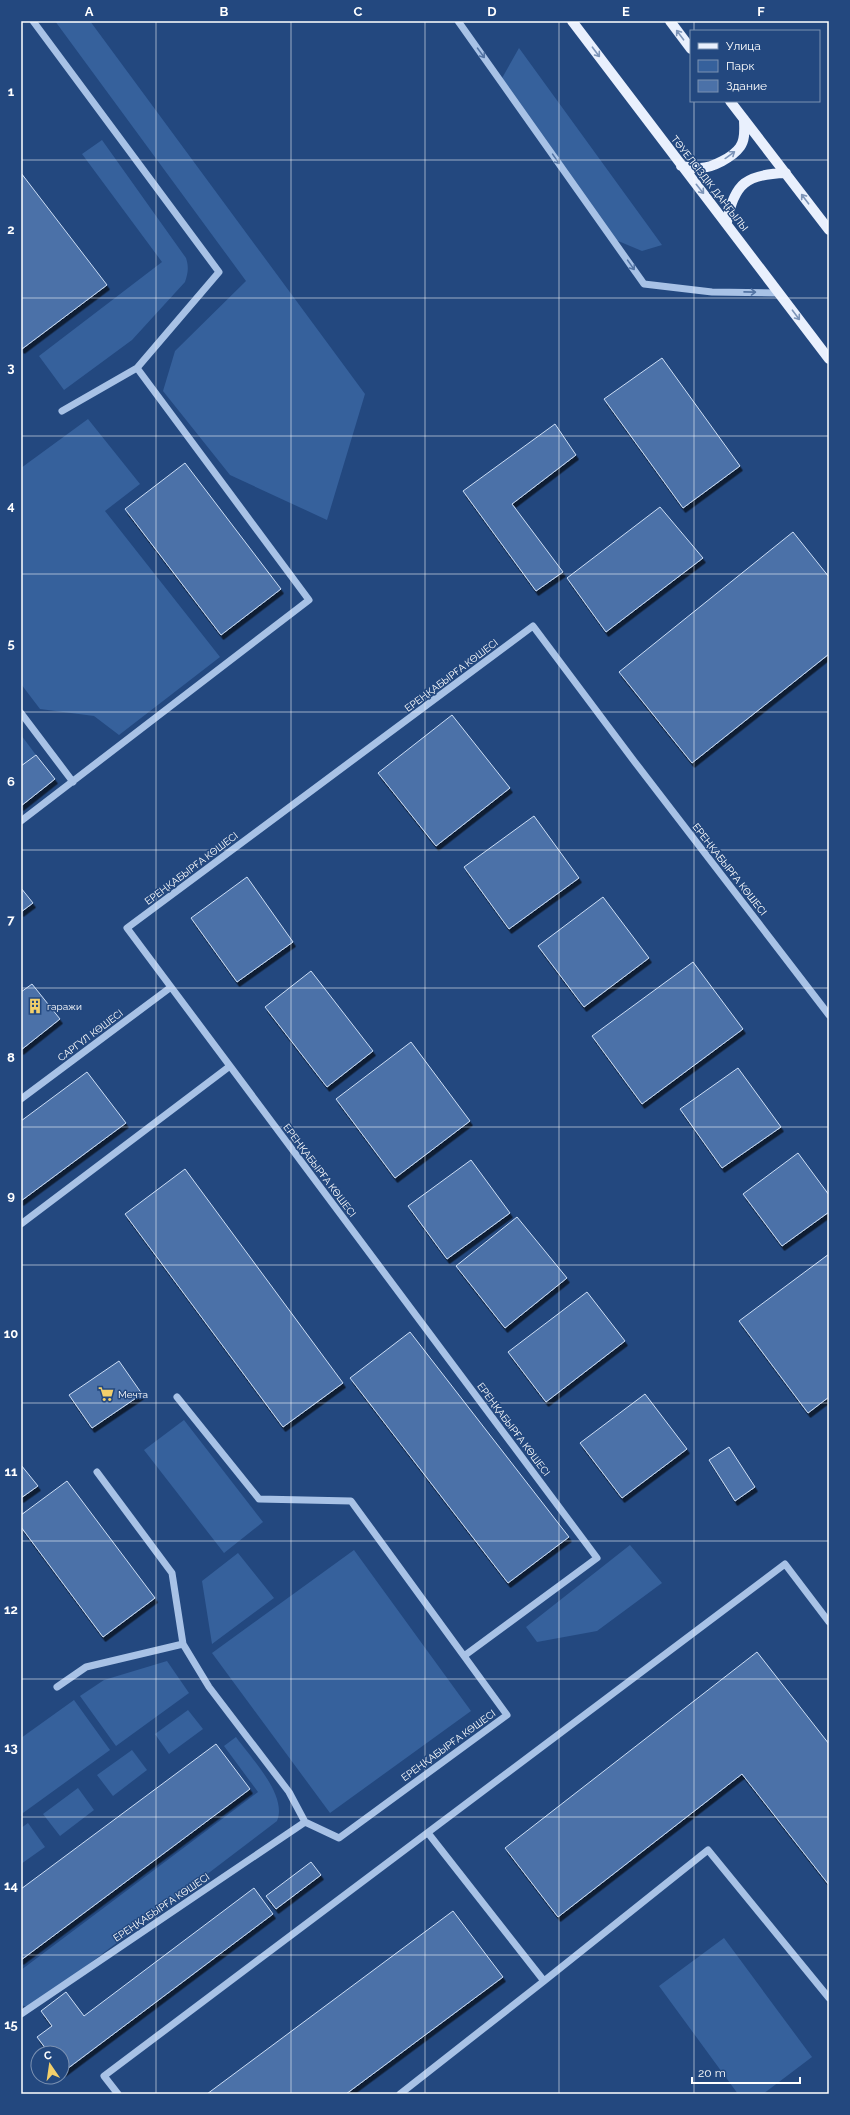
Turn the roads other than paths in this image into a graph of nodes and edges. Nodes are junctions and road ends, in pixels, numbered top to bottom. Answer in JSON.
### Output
{"nodes":[{"id":1,"x":33,"y":21,"type":"edge"},
{"id":2,"x":458,"y":21,"type":"edge"},
{"id":3,"x":572,"y":21,"type":"edge"},
{"id":4,"x":670,"y":21,"type":"edge"},
{"id":5,"x":690,"y":48,"type":"edge"},
{"id":6,"x":731,"y":102,"type":"edge"},
{"id":7,"x":744,"y":119,"type":"junction"},
{"id":8,"x":681,"y":166,"type":"junction"},
{"id":9,"x":786,"y":173,"type":"junction"},
{"id":10,"x":727,"y":222,"type":"junction"},
{"id":11,"x":829,"y":230,"type":"edge"},
{"id":12,"x":779,"y":292,"type":"junction"},
{"id":13,"x":829,"y":359,"type":"edge"},
{"id":14,"x":137,"y":368,"type":"junction"},
{"id":15,"x":62,"y":411,"type":"dead end"},
{"id":16,"x":21,"y":713,"type":"edge"},
{"id":17,"x":73,"y":782,"type":"junction"},
{"id":18,"x":21,"y":820,"type":"edge"},
{"id":19,"x":172,"y":987,"type":"junction"},
{"id":20,"x":829,"y":1014,"type":"edge"},
{"id":21,"x":230,"y":1066,"type":"junction"},
{"id":22,"x":21,"y":1099,"type":"edge"},
{"id":23,"x":21,"y":1224,"type":"edge"},
{"id":24,"x":177,"y":1397,"type":"dead end"},
{"id":25,"x":97,"y":1472,"type":"dead end"},
{"id":26,"x":829,"y":1622,"type":"edge"},
{"id":27,"x":183,"y":1644,"type":"junction"},
{"id":28,"x":464,"y":1656,"type":"junction"},
{"id":29,"x":57,"y":1687,"type":"dead end"},
{"id":30,"x":305,"y":1822,"type":"junction"},
{"id":31,"x":428,"y":1833,"type":"junction"},
{"id":32,"x":544,"y":1981,"type":"junction"},
{"id":33,"x":829,"y":1998,"type":"edge"},
{"id":34,"x":21,"y":2014,"type":"edge"},
{"id":35,"x":118,"y":2094,"type":"edge"},
{"id":36,"x":400,"y":2094,"type":"edge"}],
"edges":[{"from":1,"to":14,"type":"street"},
{"from":2,"to":12,"type":"street","one_way":true},
{"from":3,"to":8,"type":"main road","name":"ТӘУЕЛСІЗДІК ДАҢҒЫЛЫ","one_way":true},
{"from":5,"to":4,"type":"main road","one_way":true},
{"from":6,"to":7,"type":"main road"},
{"from":8,"to":7,"type":"main road","one_way":true},
{"from":7,"to":9,"type":"main road"},
{"from":8,"to":10,"type":"main road","name":"ТӘУЕЛСІЗДІК ДАҢҒЫЛЫ","one_way":true},
{"from":9,"to":10,"type":"main road"},
{"from":11,"to":9,"type":"main road","one_way":true},
{"from":10,"to":12,"type":"main road","name":"ТӘУЕЛСІЗДІК ДАҢҒЫЛЫ"},
{"from":12,"to":13,"type":"main road","name":"ТӘУЕЛСІЗДІК ДАҢҒЫЛЫ","one_way":true},
{"from":14,"to":15,"type":"street"},
{"from":14,"to":17,"type":"street"},
{"from":16,"to":17,"type":"street"},
{"from":17,"to":18,"type":"street"},
{"from":19,"to":20,"type":"street","name":"ЕРЕҢҚАБЫРҒА КӨШЕСІ"},
{"from":19,"to":21,"type":"street","name":"ЕРЕҢҚАБЫРҒА КӨШЕСІ"},
{"from":19,"to":22,"type":"street","name":"САРГҮЛ КӨШЕСІ"},
{"from":21,"to":23,"type":"street"},
{"from":21,"to":28,"type":"street","name":"ЕРЕҢҚАБЫРҒА КӨШЕСІ"},
{"from":24,"to":28,"type":"street"},
{"from":25,"to":27,"type":"street"},
{"from":26,"to":31,"type":"street"},
{"from":27,"to":29,"type":"street"},
{"from":27,"to":30,"type":"street"},
{"from":28,"to":30,"type":"street","name":"ЕРЕҢҚАБЫРҒА КӨШЕСІ"},
{"from":30,"to":34,"type":"street","name":"ЕРЕҢҚАБЫРҒА КӨШЕСІ"},
{"from":31,"to":32,"type":"street"},
{"from":31,"to":35,"type":"street"},
{"from":32,"to":33,"type":"street"},
{"from":32,"to":36,"type":"street"}]}
